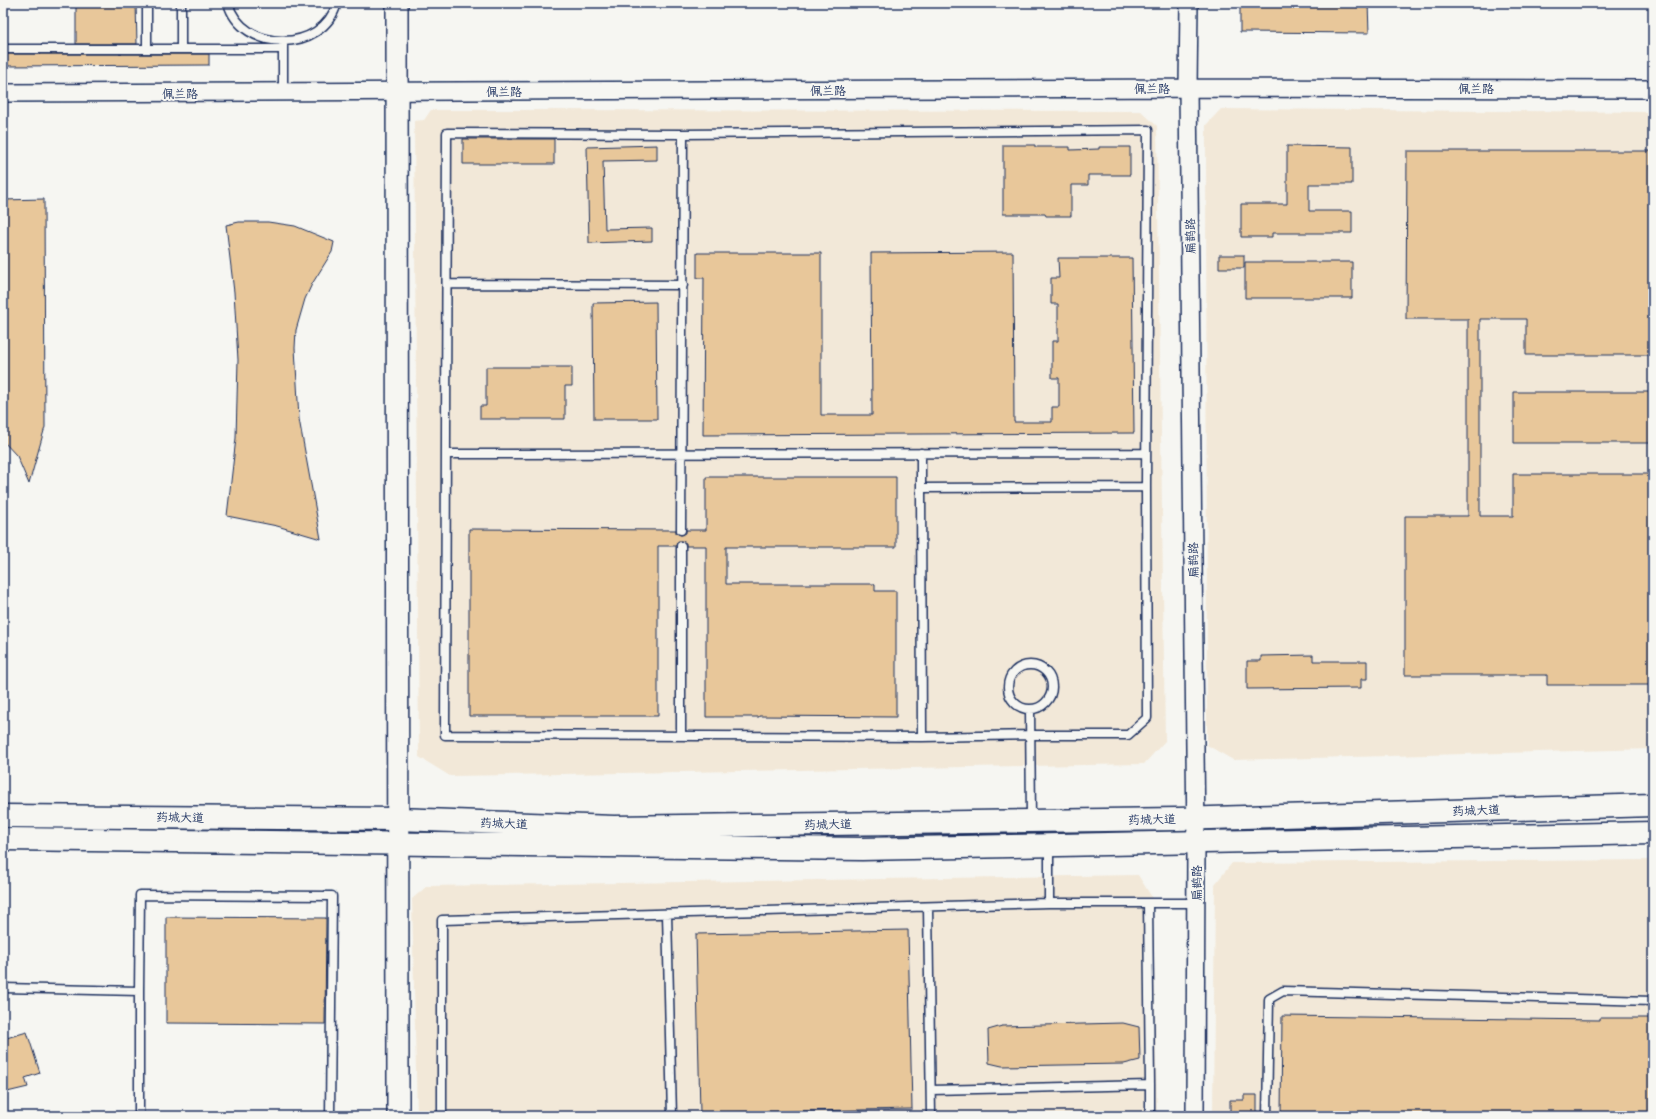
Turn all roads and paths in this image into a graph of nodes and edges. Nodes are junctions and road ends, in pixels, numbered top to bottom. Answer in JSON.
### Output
{"nodes":[{"id":1,"x":147,"y":3,"type":"edge"},
{"id":2,"x":181,"y":3,"type":"edge"},
{"id":3,"x":228,"y":3,"type":"edge"},
{"id":4,"x":337,"y":3,"type":"edge"},
{"id":5,"x":397,"y":3,"type":"edge"},
{"id":6,"x":1189,"y":3,"type":"edge"},
{"id":7,"x":283,"y":44,"type":"junction"},
{"id":8,"x":3,"y":49,"type":"edge"},
{"id":9,"x":147,"y":49,"type":"junction"},
{"id":10,"x":181,"y":49,"type":"junction"},
{"id":11,"x":1188,"y":88,"type":"junction"},
{"id":12,"x":1653,"y":89,"type":"edge"},
{"id":13,"x":283,"y":92,"type":"junction"},
{"id":14,"x":397,"y":92,"type":"junction"},
{"id":15,"x":3,"y":93,"type":"edge"},
{"id":16,"x":683,"y":134,"type":"junction"},
{"id":17,"x":447,"y":284,"type":"junction"},
{"id":18,"x":683,"y":285,"type":"junction"},
{"id":19,"x":682,"y":453,"type":"junction"},
{"id":20,"x":921,"y":453,"type":"junction"},
{"id":21,"x":1146,"y":453,"type":"junction"},
{"id":22,"x":446,"y":454,"type":"junction"},
{"id":23,"x":1146,"y":487,"type":"junction"},
{"id":24,"x":921,"y":488,"type":"junction"},
{"id":25,"x":681,"y":530,"type":"dead end"},
{"id":26,"x":681,"y":546,"type":"dead end"},
{"id":27,"x":1030,"y":709,"type":"junction"},
{"id":28,"x":1030,"y":735,"type":"junction"},
{"id":29,"x":681,"y":736,"type":"junction"},
{"id":30,"x":922,"y":737,"type":"junction"},
{"id":31,"x":1653,"y":805,"type":"edge"},
{"id":32,"x":3,"y":816,"type":"edge"},
{"id":33,"x":1195,"y":818,"type":"junction"},
{"id":34,"x":398,"y":819,"type":"junction"},
{"id":35,"x":1031,"y":821,"type":"junction"},
{"id":36,"x":1653,"y":833,"type":"edge"},
{"id":37,"x":3,"y":840,"type":"edge"},
{"id":38,"x":1196,"y":842,"type":"junction"},
{"id":39,"x":398,"y":843,"type":"junction"},
{"id":40,"x":1049,"y":845,"type":"junction"},
{"id":41,"x":1049,"y":903,"type":"junction"},
{"id":42,"x":1148,"y":903,"type":"junction"},
{"id":43,"x":1196,"y":903,"type":"junction"},
{"id":44,"x":928,"y":907,"type":"junction"},
{"id":45,"x":667,"y":914,"type":"junction"},
{"id":46,"x":3,"y":988,"type":"edge"},
{"id":47,"x":139,"y":991,"type":"junction"},
{"id":48,"x":1653,"y":1001,"type":"edge"},
{"id":49,"x":1150,"y":1085,"type":"junction"},
{"id":50,"x":931,"y":1090,"type":"junction"},
{"id":51,"x":139,"y":1116,"type":"edge"},
{"id":52,"x":330,"y":1116,"type":"edge"},
{"id":53,"x":398,"y":1116,"type":"edge"},
{"id":54,"x":442,"y":1116,"type":"edge"},
{"id":55,"x":672,"y":1116,"type":"edge"},
{"id":56,"x":931,"y":1116,"type":"edge"},
{"id":57,"x":1150,"y":1116,"type":"edge"},
{"id":58,"x":1195,"y":1116,"type":"edge"},
{"id":59,"x":1267,"y":1116,"type":"edge"}],
"edges":[{"from":1,"to":9,"type":"lane"},
{"from":2,"to":10,"type":"lane"},
{"from":3,"to":7,"type":"lane"},
{"from":4,"to":7,"type":"lane"},
{"from":5,"to":14,"type":"street"},
{"from":6,"to":11,"type":"street","name":"扁鹊路"},
{"from":7,"to":10,"type":"lane"},
{"from":7,"to":13,"type":"lane"},
{"from":8,"to":9,"type":"lane"},
{"from":9,"to":10,"type":"lane"},
{"from":11,"to":12,"type":"street","name":"佩兰路"},
{"from":11,"to":14,"type":"street","name":"佩兰路"},
{"from":11,"to":33,"type":"street","name":"扁鹊路"},
{"from":13,"to":14,"type":"street","name":"佩兰路"},
{"from":13,"to":15,"type":"street","name":"佩兰路"},
{"from":14,"to":34,"type":"street"},
{"from":16,"to":17,"type":"lane"},
{"from":16,"to":18,"type":"lane"},
{"from":16,"to":21,"type":"lane"},
{"from":17,"to":18,"type":"lane"},
{"from":17,"to":22,"type":"lane"},
{"from":18,"to":19,"type":"lane"},
{"from":19,"to":20,"type":"lane"},
{"from":19,"to":22,"type":"lane"},
{"from":19,"to":25,"type":"lane"},
{"from":20,"to":21,"type":"lane"},
{"from":20,"to":24,"type":"lane"},
{"from":21,"to":23,"type":"lane"},
{"from":22,"to":29,"type":"lane"},
{"from":23,"to":24,"type":"lane"},
{"from":23,"to":28,"type":"lane"},
{"from":24,"to":30,"type":"lane"},
{"from":26,"to":29,"type":"lane"},
{"from":27,"to":27,"type":"lane"},
{"from":27,"to":28,"type":"lane"},
{"from":28,"to":30,"type":"lane"},
{"from":28,"to":35,"type":"lane"},
{"from":29,"to":30,"type":"lane"},
{"from":31,"to":33,"type":"main road","name":"药城大道"},
{"from":32,"to":34,"type":"main road","name":"药城大道"},
{"from":33,"to":35,"type":"main road","name":"药城大道"},
{"from":33,"to":38,"type":"street","name":"扁鹊路"},
{"from":34,"to":35,"type":"main road","name":"药城大道"},
{"from":34,"to":39,"type":"street"},
{"from":36,"to":38,"type":"main road","name":"药城大道"},
{"from":37,"to":39,"type":"main road","name":"药城大道"},
{"from":38,"to":40,"type":"main road","name":"药城大道"},
{"from":38,"to":43,"type":"street","name":"扁鹊路"},
{"from":39,"to":40,"type":"main road","name":"药城大道"},
{"from":39,"to":53,"type":"street"},
{"from":40,"to":41,"type":"lane"},
{"from":41,"to":42,"type":"lane"},
{"from":41,"to":44,"type":"lane"},
{"from":42,"to":43,"type":"lane"},
{"from":42,"to":49,"type":"lane"},
{"from":43,"to":58,"type":"street","name":"扁鹊路"},
{"from":44,"to":45,"type":"lane"},
{"from":44,"to":50,"type":"lane"},
{"from":45,"to":54,"type":"lane"},
{"from":45,"to":55,"type":"lane"},
{"from":46,"to":47,"type":"lane"},
{"from":47,"to":51,"type":"lane"},
{"from":47,"to":52,"type":"lane"},
{"from":48,"to":59,"type":"lane"},
{"from":49,"to":50,"type":"lane"},
{"from":49,"to":57,"type":"lane"},
{"from":50,"to":56,"type":"lane"}]}
